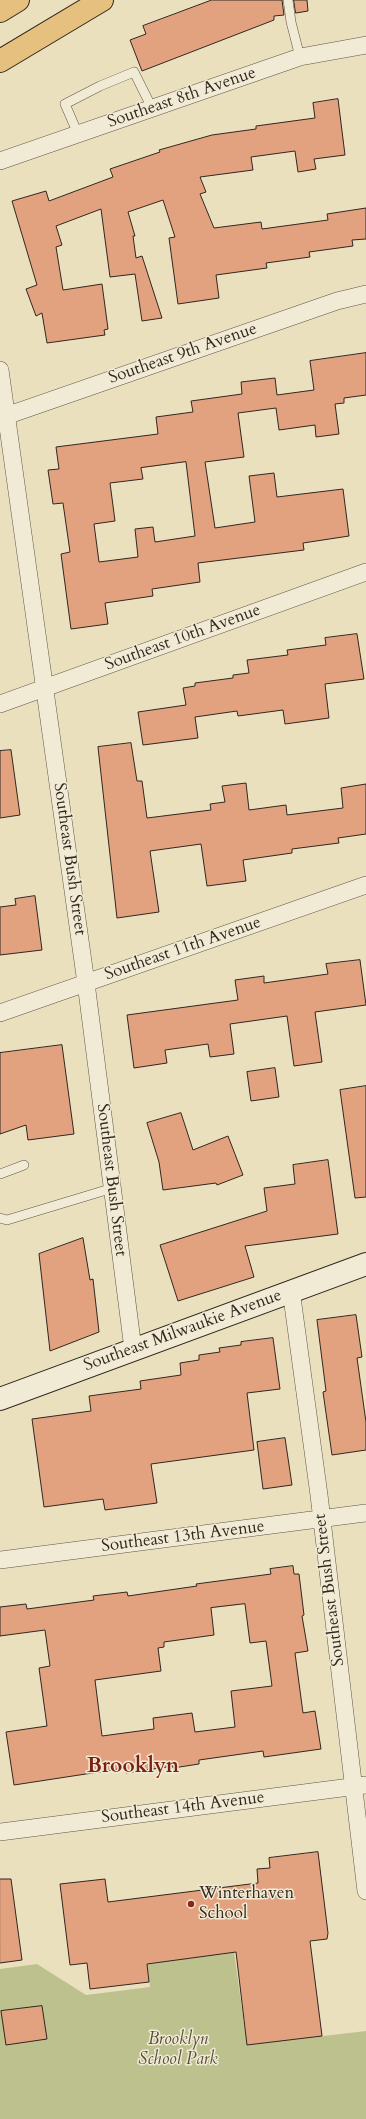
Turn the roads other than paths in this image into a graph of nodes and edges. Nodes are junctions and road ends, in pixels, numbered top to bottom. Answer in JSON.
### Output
{"nodes":[{"id":1,"x":18,"y":0,"type":"edge"},
{"id":2,"x":102,"y":0,"type":"edge"},
{"id":3,"x":288,"y":0,"type":"edge"},
{"id":4,"x":0,"y":11,"type":"edge"},
{"id":5,"x":366,"y":45,"type":"edge"},
{"id":6,"x":300,"y":57,"type":"junction"},
{"id":7,"x":0,"y":62,"type":"edge"},
{"id":8,"x":152,"y":108,"type":"junction"},
{"id":9,"x":78,"y":134,"type":"junction"},
{"id":10,"x":0,"y":161,"type":"edge"},
{"id":11,"x":366,"y":294,"type":"edge"},
{"id":12,"x":0,"y":370,"type":"edge"},
{"id":13,"x":3,"y":417,"type":"edge"},
{"id":14,"x":366,"y":572,"type":"edge"},
{"id":15,"x":45,"y":688,"type":"junction"},
{"id":16,"x":0,"y":704,"type":"edge"},
{"id":17,"x":365,"y":889,"type":"edge"},
{"id":18,"x":86,"y":982,"type":"junction"},
{"id":19,"x":0,"y":1013,"type":"edge"},
{"id":20,"x":24,"y":1165,"type":"dead end"},
{"id":21,"x":0,"y":1174,"type":"edge"},
{"id":22,"x":113,"y":1188,"type":"junction"},
{"id":23,"x":0,"y":1218,"type":"edge"},
{"id":24,"x":366,"y":1264,"type":"edge"},
{"id":25,"x":291,"y":1290,"type":"junction"},
{"id":26,"x":133,"y":1349,"type":"junction"},
{"id":27,"x":0,"y":1399,"type":"edge"},
{"id":28,"x":366,"y":1513,"type":"edge"},
{"id":29,"x":321,"y":1520,"type":"junction"},
{"id":30,"x":0,"y":1560,"type":"edge"},
{"id":31,"x":360,"y":1786,"type":"edge"},
{"id":32,"x":0,"y":1832,"type":"edge"},
{"id":33,"x":366,"y":1891,"type":"edge"}],
"edges":[{"from":1,"to":4,"type":"highway"},
{"from":2,"to":7,"type":"highway"},
{"from":3,"to":6,"type":"lane"},
{"from":5,"to":6,"type":"street","name":"Southeast 8th Avenue"},
{"from":6,"to":8,"type":"street","name":"Southeast 8th Avenue"},
{"from":8,"to":9,"type":"street","name":"Southeast 8th Avenue"},
{"from":8,"to":9,"type":"lane"},
{"from":9,"to":10,"type":"street","name":"Southeast 8th Avenue"},
{"from":11,"to":13,"type":"street","name":"Southeast 9th Avenue"},
{"from":12,"to":13,"type":"street","name":"Southeast Bush Street"},
{"from":13,"to":15,"type":"street","name":"Southeast Bush Street"},
{"from":14,"to":15,"type":"street","name":"Southeast 10th Avenue"},
{"from":15,"to":16,"type":"street","name":"Southeast 10th Avenue"},
{"from":15,"to":18,"type":"street","name":"Southeast Bush Street"},
{"from":17,"to":18,"type":"street","name":"Southeast 11th Avenue"},
{"from":18,"to":19,"type":"street","name":"Southeast 11th Avenue"},
{"from":18,"to":22,"type":"street","name":"Southeast Bush Street"},
{"from":20,"to":21,"type":"lane"},
{"from":22,"to":23,"type":"lane"},
{"from":22,"to":26,"type":"street","name":"Southeast Bush Street"},
{"from":24,"to":25,"type":"main road","name":"Southeast Milwaukie Avenue"},
{"from":25,"to":26,"type":"main road","name":"Southeast Milwaukie Avenue"},
{"from":25,"to":29,"type":"street","name":"Southeast Bush Street"},
{"from":26,"to":27,"type":"main road","name":"Southeast Milwaukie Avenue"},
{"from":28,"to":29,"type":"street","name":"Southeast 13th Avenue"},
{"from":29,"to":30,"type":"street","name":"Southeast 13th Avenue"},
{"from":29,"to":31,"type":"street","name":"Southeast Bush Street"},
{"from":31,"to":32,"type":"street","name":"Southeast 14th Avenue"},
{"from":31,"to":33,"type":"street","name":"Southeast Bush Street"}]}
